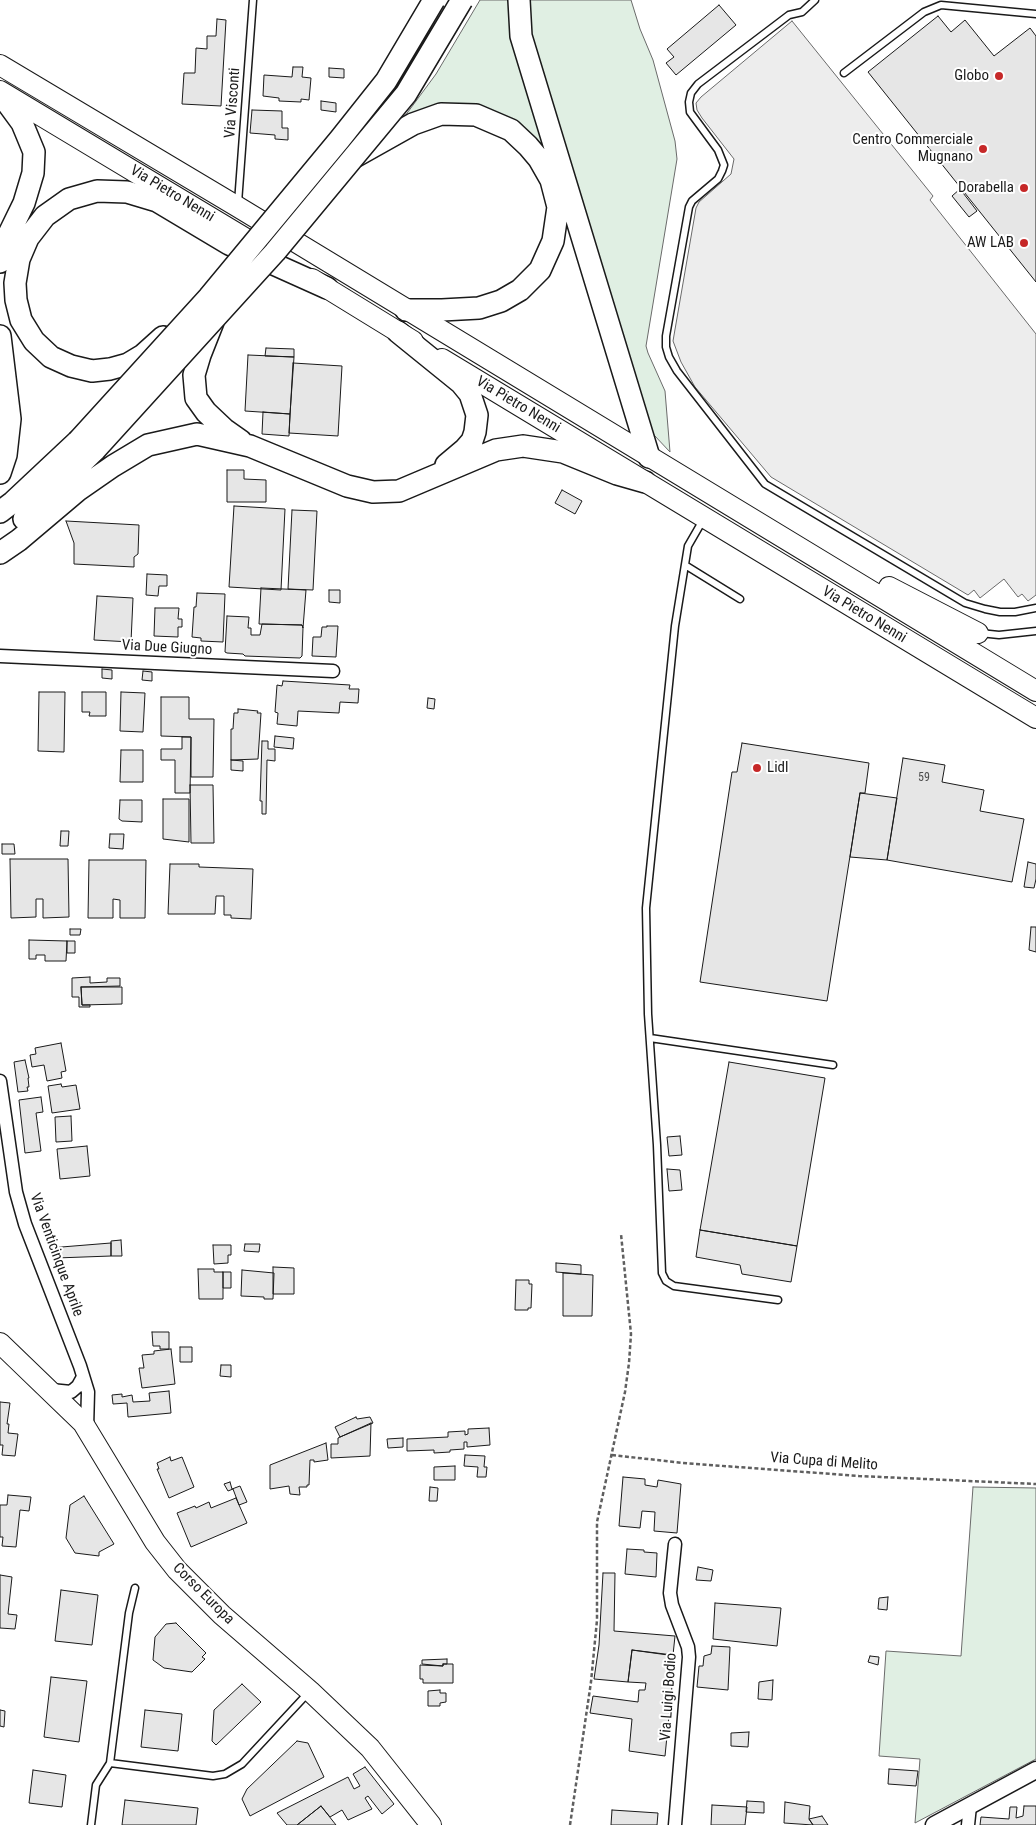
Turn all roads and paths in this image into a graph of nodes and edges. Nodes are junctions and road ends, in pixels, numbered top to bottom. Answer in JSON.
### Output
{"nodes":[{"id":1,"x":253,"y":0,"type":"edge"},
{"id":2,"x":434,"y":0,"type":"edge"},
{"id":3,"x":462,"y":0,"type":"edge"},
{"id":4,"x":519,"y":0,"type":"edge"},
{"id":5,"x":815,"y":0,"type":"edge"},
{"id":6,"x":1036,"y":14,"type":"edge"},
{"id":7,"x":0,"y":60,"type":"edge"},
{"id":8,"x":0,"y":65,"type":"edge"},
{"id":9,"x":844,"y":73,"type":"dead end"},
{"id":10,"x":0,"y":92,"type":"edge"},
{"id":11,"x":46,"y":93,"type":"junction"},
{"id":12,"x":356,"y":156,"type":"junction"},
{"id":13,"x":238,"y":207,"type":"junction"},
{"id":14,"x":0,"y":262,"type":"edge"},
{"id":15,"x":328,"y":288,"type":"junction"},
{"id":16,"x":210,"y":297,"type":"junction"},
{"id":17,"x":406,"y":310,"type":"junction"},
{"id":18,"x":214,"y":319,"type":"junction"},
{"id":19,"x":398,"y":332,"type":"junction"},
{"id":20,"x":0,"y":336,"type":"edge"},
{"id":21,"x":250,"y":446,"type":"junction"},
{"id":22,"x":649,"y":457,"type":"junction"},
{"id":23,"x":0,"y":472,"type":"edge"},
{"id":24,"x":646,"y":482,"type":"junction"},
{"id":25,"x":419,"y":484,"type":"junction"},
{"id":26,"x":0,"y":512,"type":"edge"},
{"id":27,"x":704,"y":518,"type":"junction"},
{"id":28,"x":770,"y":530,"type":"junction"},
{"id":29,"x":0,"y":538,"type":"edge"},
{"id":30,"x":0,"y":553,"type":"edge"},
{"id":31,"x":685,"y":565,"type":"junction"},
{"id":32,"x":740,"y":599,"type":"dead end"},
{"id":33,"x":1036,"y":608,"type":"edge"},
{"id":34,"x":1036,"y":631,"type":"edge"},
{"id":35,"x":978,"y":633,"type":"joint"},
{"id":36,"x":0,"y":656,"type":"edge"},
{"id":37,"x":333,"y":671,"type":"dead end"},
{"id":38,"x":1036,"y":691,"type":"edge"},
{"id":39,"x":1036,"y":718,"type":"edge"},
{"id":40,"x":650,"y":1038,"type":"junction"},
{"id":41,"x":833,"y":1065,"type":"dead end"},
{"id":42,"x":0,"y":1081,"type":"edge"},
{"id":43,"x":621,"y":1234,"type":"dead end"},
{"id":44,"x":778,"y":1300,"type":"dead end"},
{"id":45,"x":0,"y":1342,"type":"edge"},
{"id":46,"x":83,"y":1377,"type":"junction"},
{"id":47,"x":49,"y":1390,"type":"junction"},
{"id":48,"x":83,"y":1415,"type":"junction"},
{"id":49,"x":612,"y":1455,"type":"junction"},
{"id":50,"x":1036,"y":1484,"type":"edge"},
{"id":51,"x":675,"y":1544,"type":"dead end"},
{"id":52,"x":135,"y":1588,"type":"dead end"},
{"id":53,"x":310,"y":1690,"type":"junction"},
{"id":54,"x":110,"y":1763,"type":"junction"},
{"id":55,"x":1036,"y":1770,"type":"edge"},
{"id":56,"x":970,"y":1806,"type":"junction"},
{"id":57,"x":91,"y":1825,"type":"edge"},
{"id":58,"x":431,"y":1825,"type":"edge"},
{"id":59,"x":570,"y":1825,"type":"edge"},
{"id":60,"x":674,"y":1825,"type":"edge"},
{"id":61,"x":934,"y":1825,"type":"edge"},
{"id":62,"x":968,"y":1825,"type":"edge"}],
"edges":[{"from":1,"to":13,"type":"lane","name":"Via Visconti"},
{"from":2,"to":16,"type":"highway","bridge":true},
{"from":3,"to":12,"type":"highway","bridge":true},
{"from":4,"to":22,"type":"highway"},
{"from":5,"to":33,"type":"lane"},
{"from":6,"to":9,"type":"lane"},
{"from":7,"to":11,"type":"lane"},
{"from":8,"to":11,"type":"main road","name":"Via Pietro Nenni"},
{"from":10,"to":14,"type":"highway"},
{"from":10,"to":15,"type":"main road","name":"Via Pietro Nenni"},
{"from":11,"to":13,"type":"main road","name":"Via Pietro Nenni"},
{"from":12,"to":17,"type":"highway"},
{"from":12,"to":18,"type":"highway","bridge":true},
{"from":13,"to":17,"type":"main road","name":"Via Pietro Nenni"},
{"from":15,"to":16,"type":"highway","bridge":true},
{"from":15,"to":19,"type":"main road","name":"Via Pietro Nenni"},
{"from":16,"to":26,"type":"highway","bridge":true},
{"from":17,"to":22,"type":"main road","name":"Via Pietro Nenni"},
{"from":18,"to":21,"type":"highway"},
{"from":18,"to":29,"type":"highway","bridge":true},
{"from":19,"to":24,"type":"main road","name":"Via Pietro Nenni"},
{"from":19,"to":25,"type":"highway"},
{"from":20,"to":23,"type":"highway"},
{"from":21,"to":25,"type":"highway"},
{"from":21,"to":30,"type":"highway"},
{"from":22,"to":28,"type":"main road","name":"Via Pietro Nenni"},
{"from":24,"to":25,"type":"highway"},
{"from":24,"to":27,"type":"main road","name":"Via Pietro Nenni"},
{"from":27,"to":31,"type":"lane"},
{"from":27,"to":39,"type":"main road","name":"Via Pietro Nenni"},
{"from":28,"to":35,"type":"main road"},
{"from":28,"to":38,"type":"main road","name":"Via Pietro Nenni"},
{"from":31,"to":32,"type":"lane"},
{"from":31,"to":40,"type":"lane"},
{"from":34,"to":35,"type":"lane"},
{"from":36,"to":37,"type":"street","name":"Via Due Giugno"},
{"from":40,"to":41,"type":"lane"},
{"from":40,"to":44,"type":"lane"},
{"from":42,"to":46,"type":"street","name":"Via Venticinque Aprile"},
{"from":43,"to":49,"type":"path"},
{"from":45,"to":47,"type":"main road","name":"Corso Europa"},
{"from":46,"to":47,"type":"street"},
{"from":46,"to":48,"type":"street","name":"Via Venticinque Aprile"},
{"from":46,"to":48,"type":"street","name":"Via Venticinque Aprile"},
{"from":47,"to":48,"type":"main road","name":"Corso Europa"},
{"from":48,"to":53,"type":"main road","name":"Corso Europa"},
{"from":49,"to":50,"type":"path","name":"Via Cupa di Melito"},
{"from":49,"to":59,"type":"path"},
{"from":51,"to":60,"type":"street","name":"Via Luigi Bodio"},
{"from":52,"to":54,"type":"lane"},
{"from":53,"to":54,"type":"lane"},
{"from":53,"to":58,"type":"main road","name":"Corso Europa"},
{"from":54,"to":57,"type":"lane"},
{"from":55,"to":56,"type":"street"},
{"from":56,"to":61,"type":"street"},
{"from":56,"to":62,"type":"street"}]}
